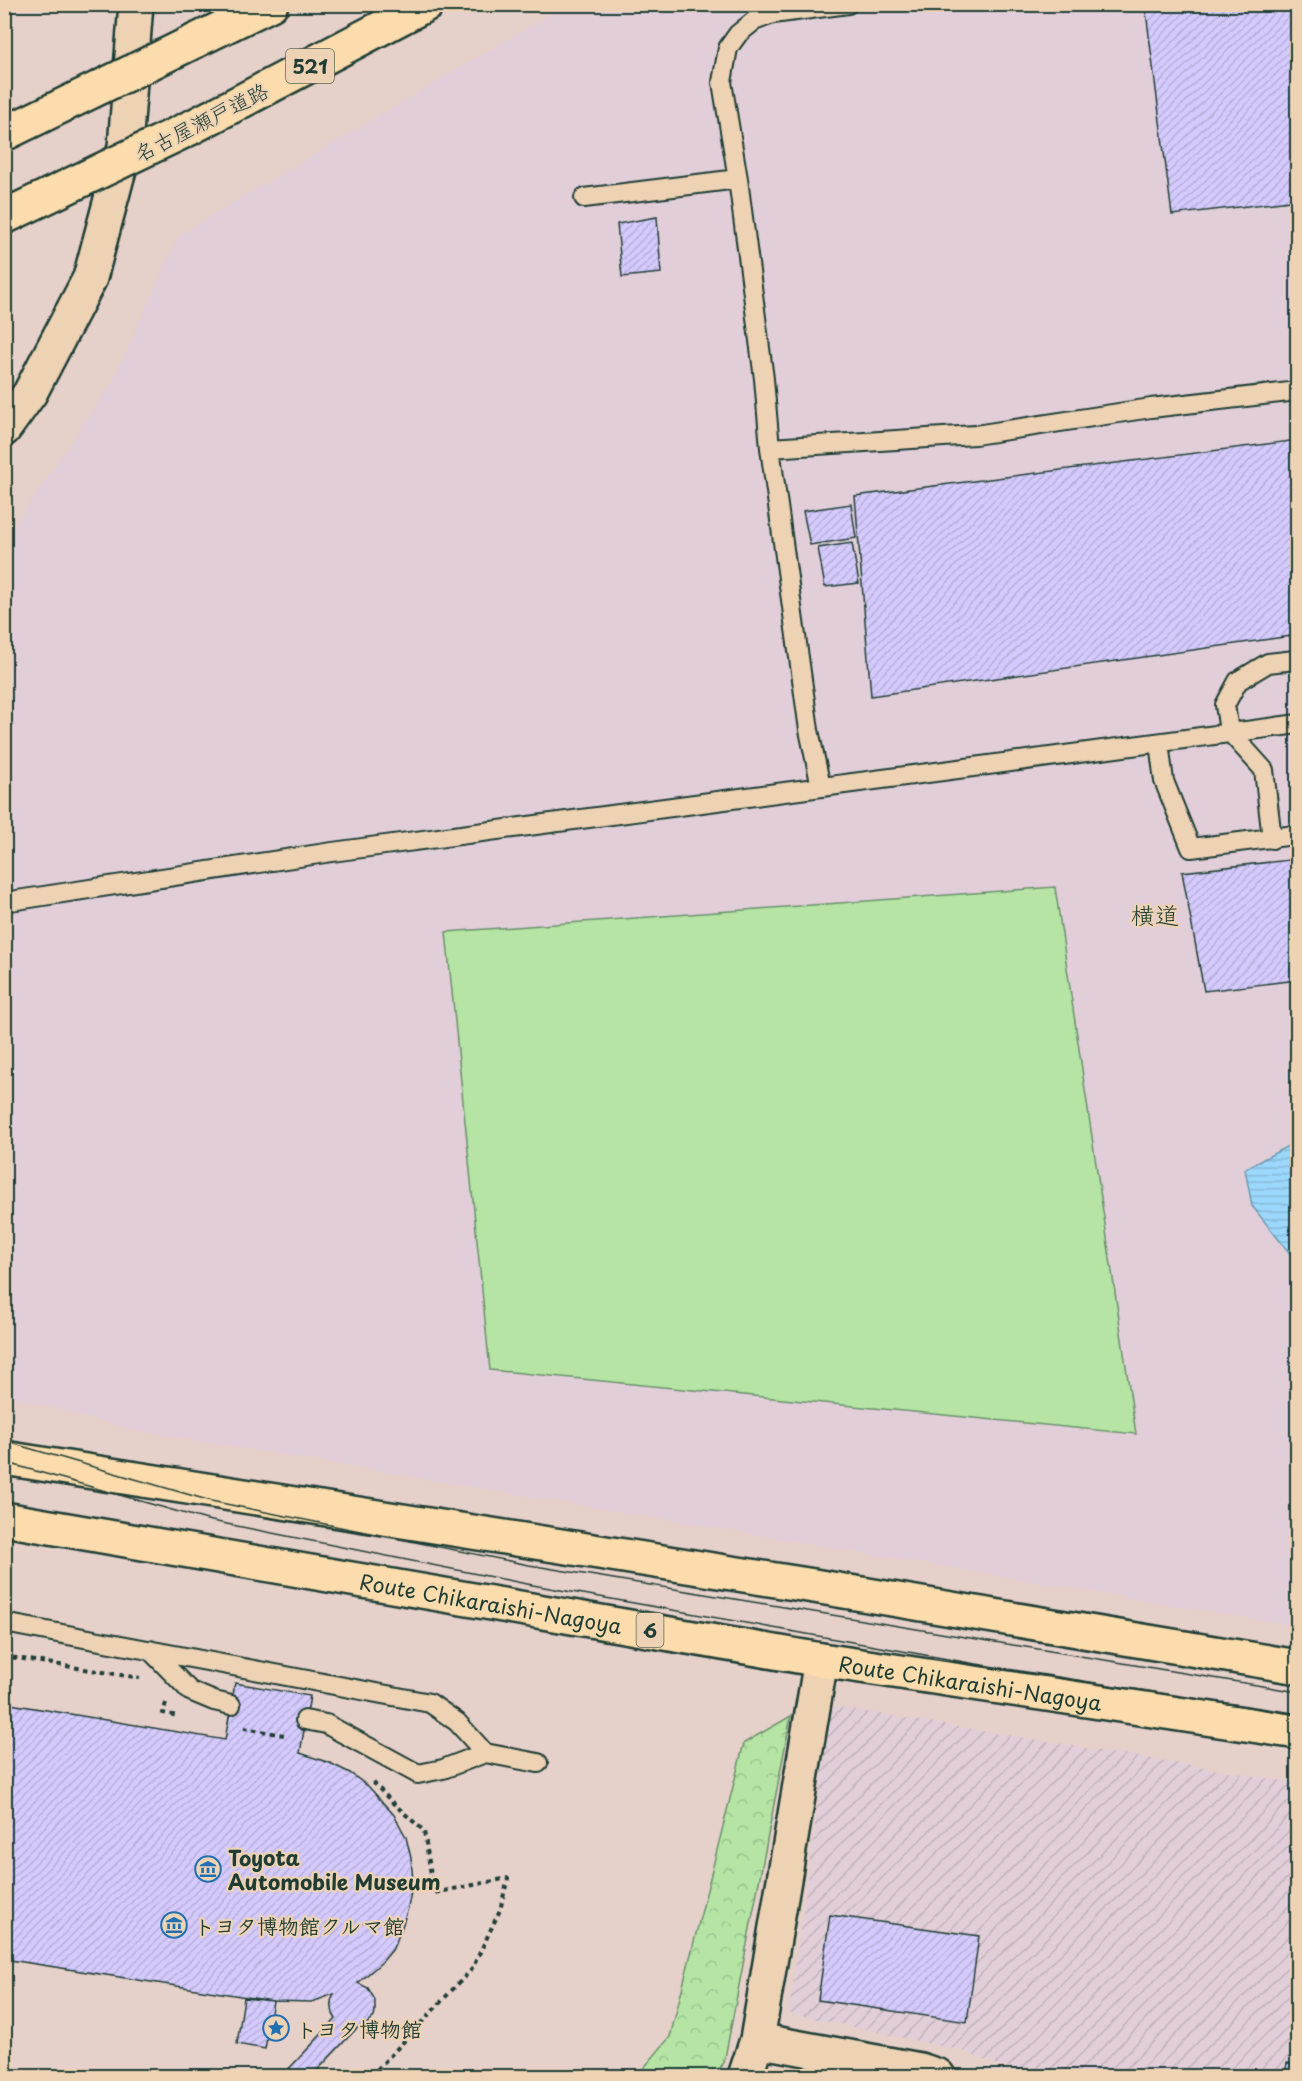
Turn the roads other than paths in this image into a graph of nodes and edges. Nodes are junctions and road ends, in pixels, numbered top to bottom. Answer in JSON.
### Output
{"nodes":[{"id":1,"x":136,"y":4,"type":"edge"},
{"id":2,"x":271,"y":4,"type":"edge"},
{"id":3,"x":427,"y":4,"type":"edge"},
{"id":4,"x":848,"y":4,"type":"edge"},
{"id":5,"x":4,"y":134,"type":"edge"},
{"id":6,"x":738,"y":179,"type":"junction"},
{"id":7,"x":584,"y":198,"type":"dead end"},
{"id":8,"x":4,"y":217,"type":"edge"},
{"id":9,"x":1298,"y":391,"type":"edge"},
{"id":10,"x":4,"y":429,"type":"edge"},
{"id":11,"x":770,"y":448,"type":"junction"},
{"id":12,"x":1298,"y":662,"type":"edge"},
{"id":13,"x":1298,"y":724,"type":"edge"},
{"id":14,"x":1229,"y":731,"type":"junction"},
{"id":15,"x":1160,"y":743,"type":"junction"},
{"id":16,"x":821,"y":787,"type":"junction"},
{"id":17,"x":1295,"y":834,"type":"dead end"},
{"id":18,"x":1272,"y":839,"type":"junction"},
{"id":19,"x":4,"y":902,"type":"edge"},
{"id":20,"x":4,"y":1458,"type":"edge"},
{"id":21,"x":4,"y":1520,"type":"edge"},
{"id":22,"x":4,"y":1623,"type":"edge"},
{"id":23,"x":150,"y":1650,"type":"junction"},
{"id":24,"x":821,"y":1660,"type":"junction"},
{"id":25,"x":1298,"y":1667,"type":"edge"},
{"id":26,"x":231,"y":1705,"type":"dead end"},
{"id":27,"x":306,"y":1720,"type":"dead end"},
{"id":28,"x":1298,"y":1732,"type":"edge"},
{"id":29,"x":485,"y":1753,"type":"junction"},
{"id":30,"x":538,"y":1763,"type":"dead end"},
{"id":31,"x":757,"y":2040,"type":"junction"},
{"id":32,"x":745,"y":2076,"type":"edge"},
{"id":33,"x":938,"y":2076,"type":"edge"}],
"edges":[{"from":1,"to":10,"type":"street"},
{"from":2,"to":5,"type":"main road","bridge":true},
{"from":3,"to":8,"type":"main road","name":"名古屋瀬戸道路","number":"521","bridge":true},
{"from":4,"to":6,"type":"lane"},
{"from":6,"to":7,"type":"lane"},
{"from":6,"to":11,"type":"lane"},
{"from":9,"to":11,"type":"lane"},
{"from":11,"to":16,"type":"lane"},
{"from":12,"to":14,"type":"lane"},
{"from":13,"to":14,"type":"lane"},
{"from":14,"to":15,"type":"lane"},
{"from":14,"to":18,"type":"lane"},
{"from":15,"to":16,"type":"lane"},
{"from":15,"to":18,"type":"lane"},
{"from":16,"to":19,"type":"lane"},
{"from":17,"to":18,"type":"lane"},
{"from":20,"to":25,"type":"main road"},
{"from":21,"to":24,"type":"main road","name":"Route Chikaraishi-Nagoya","number":"6"},
{"from":22,"to":23,"type":"lane"},
{"from":23,"to":26,"type":"lane"},
{"from":23,"to":29,"type":"lane"},
{"from":24,"to":28,"type":"main road","name":"Route Chikaraishi-Nagoya","number":"6"},
{"from":24,"to":31,"type":"street"},
{"from":27,"to":29,"type":"lane"},
{"from":29,"to":30,"type":"lane"},
{"from":31,"to":32,"type":"street"},
{"from":31,"to":33,"type":"street"}]}
